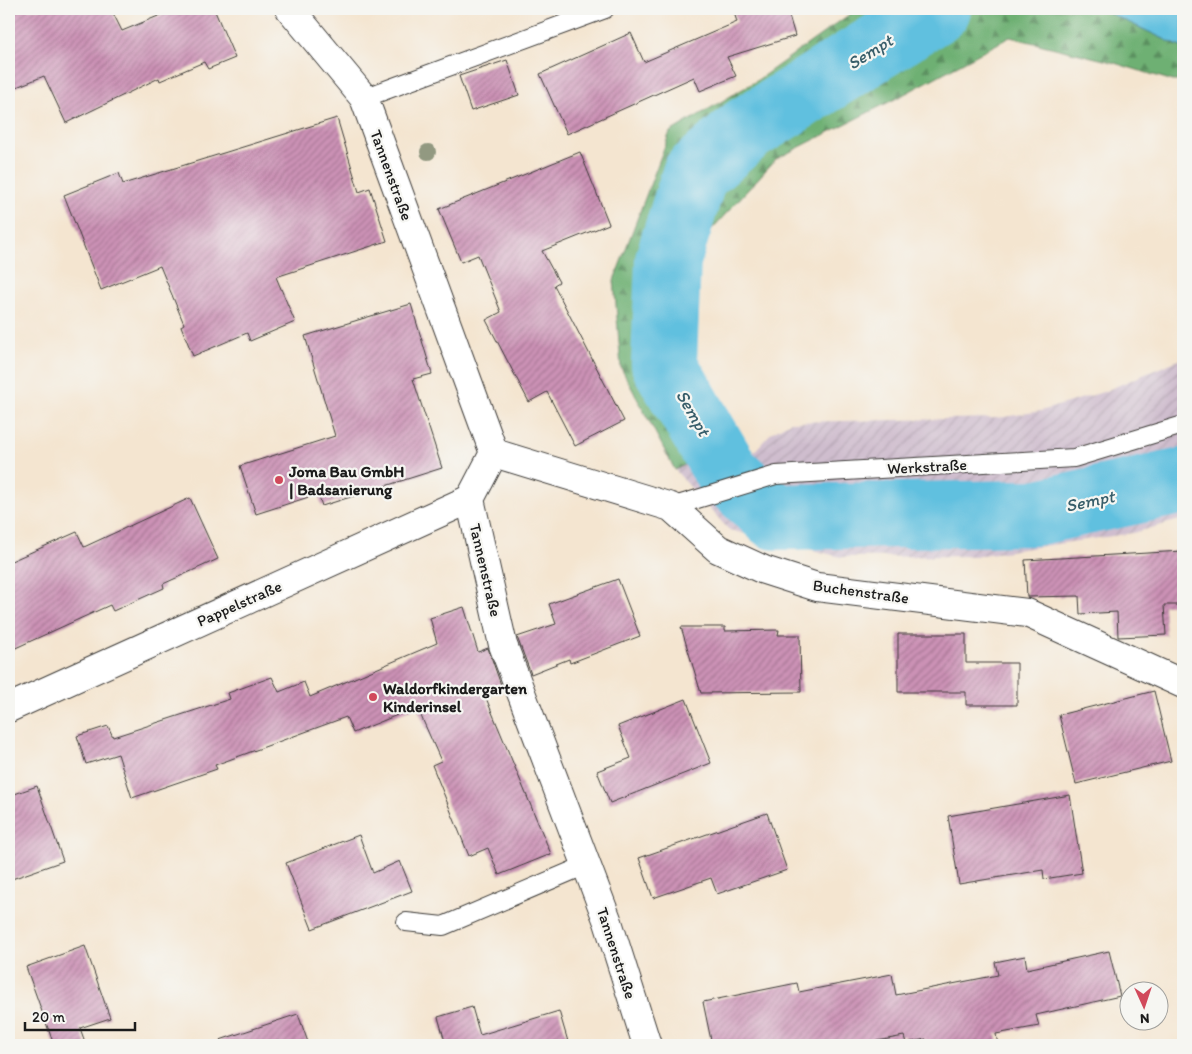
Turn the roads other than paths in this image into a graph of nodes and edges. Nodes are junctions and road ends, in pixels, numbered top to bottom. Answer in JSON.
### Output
{"nodes":[{"id":1,"x":290,"y":9,"type":"edge"},
{"id":2,"x":606,"y":9,"type":"edge"},
{"id":3,"x":364,"y":98,"type":"junction"},
{"id":4,"x":1183,"y":426,"type":"edge"},
{"id":5,"x":494,"y":453,"type":"junction"},
{"id":6,"x":470,"y":499,"type":"junction"},
{"id":7,"x":671,"y":506,"type":"junction"},
{"id":8,"x":1183,"y":684,"type":"edge"},
{"id":9,"x":9,"y":708,"type":"edge"},
{"id":10,"x":586,"y":865,"type":"junction"},
{"id":11,"x":406,"y":922,"type":"dead end"},
{"id":12,"x":647,"y":1045,"type":"edge"}],
"edges":[{"from":1,"to":3,"type":"street","name":"Tannenstraße"},
{"from":2,"to":3,"type":"lane"},
{"from":3,"to":5,"type":"street","name":"Tannenstraße"},
{"from":4,"to":7,"type":"lane","name":"Werkstraße"},
{"from":5,"to":6,"type":"street"},
{"from":5,"to":7,"type":"street","name":"Buchenstraße"},
{"from":6,"to":9,"type":"street","name":"Pappelstraße"},
{"from":6,"to":10,"type":"street","name":"Tannenstraße"},
{"from":7,"to":8,"type":"street","name":"Buchenstraße"},
{"from":10,"to":11,"type":"lane"},
{"from":10,"to":12,"type":"street","name":"Tannenstraße"}]}
